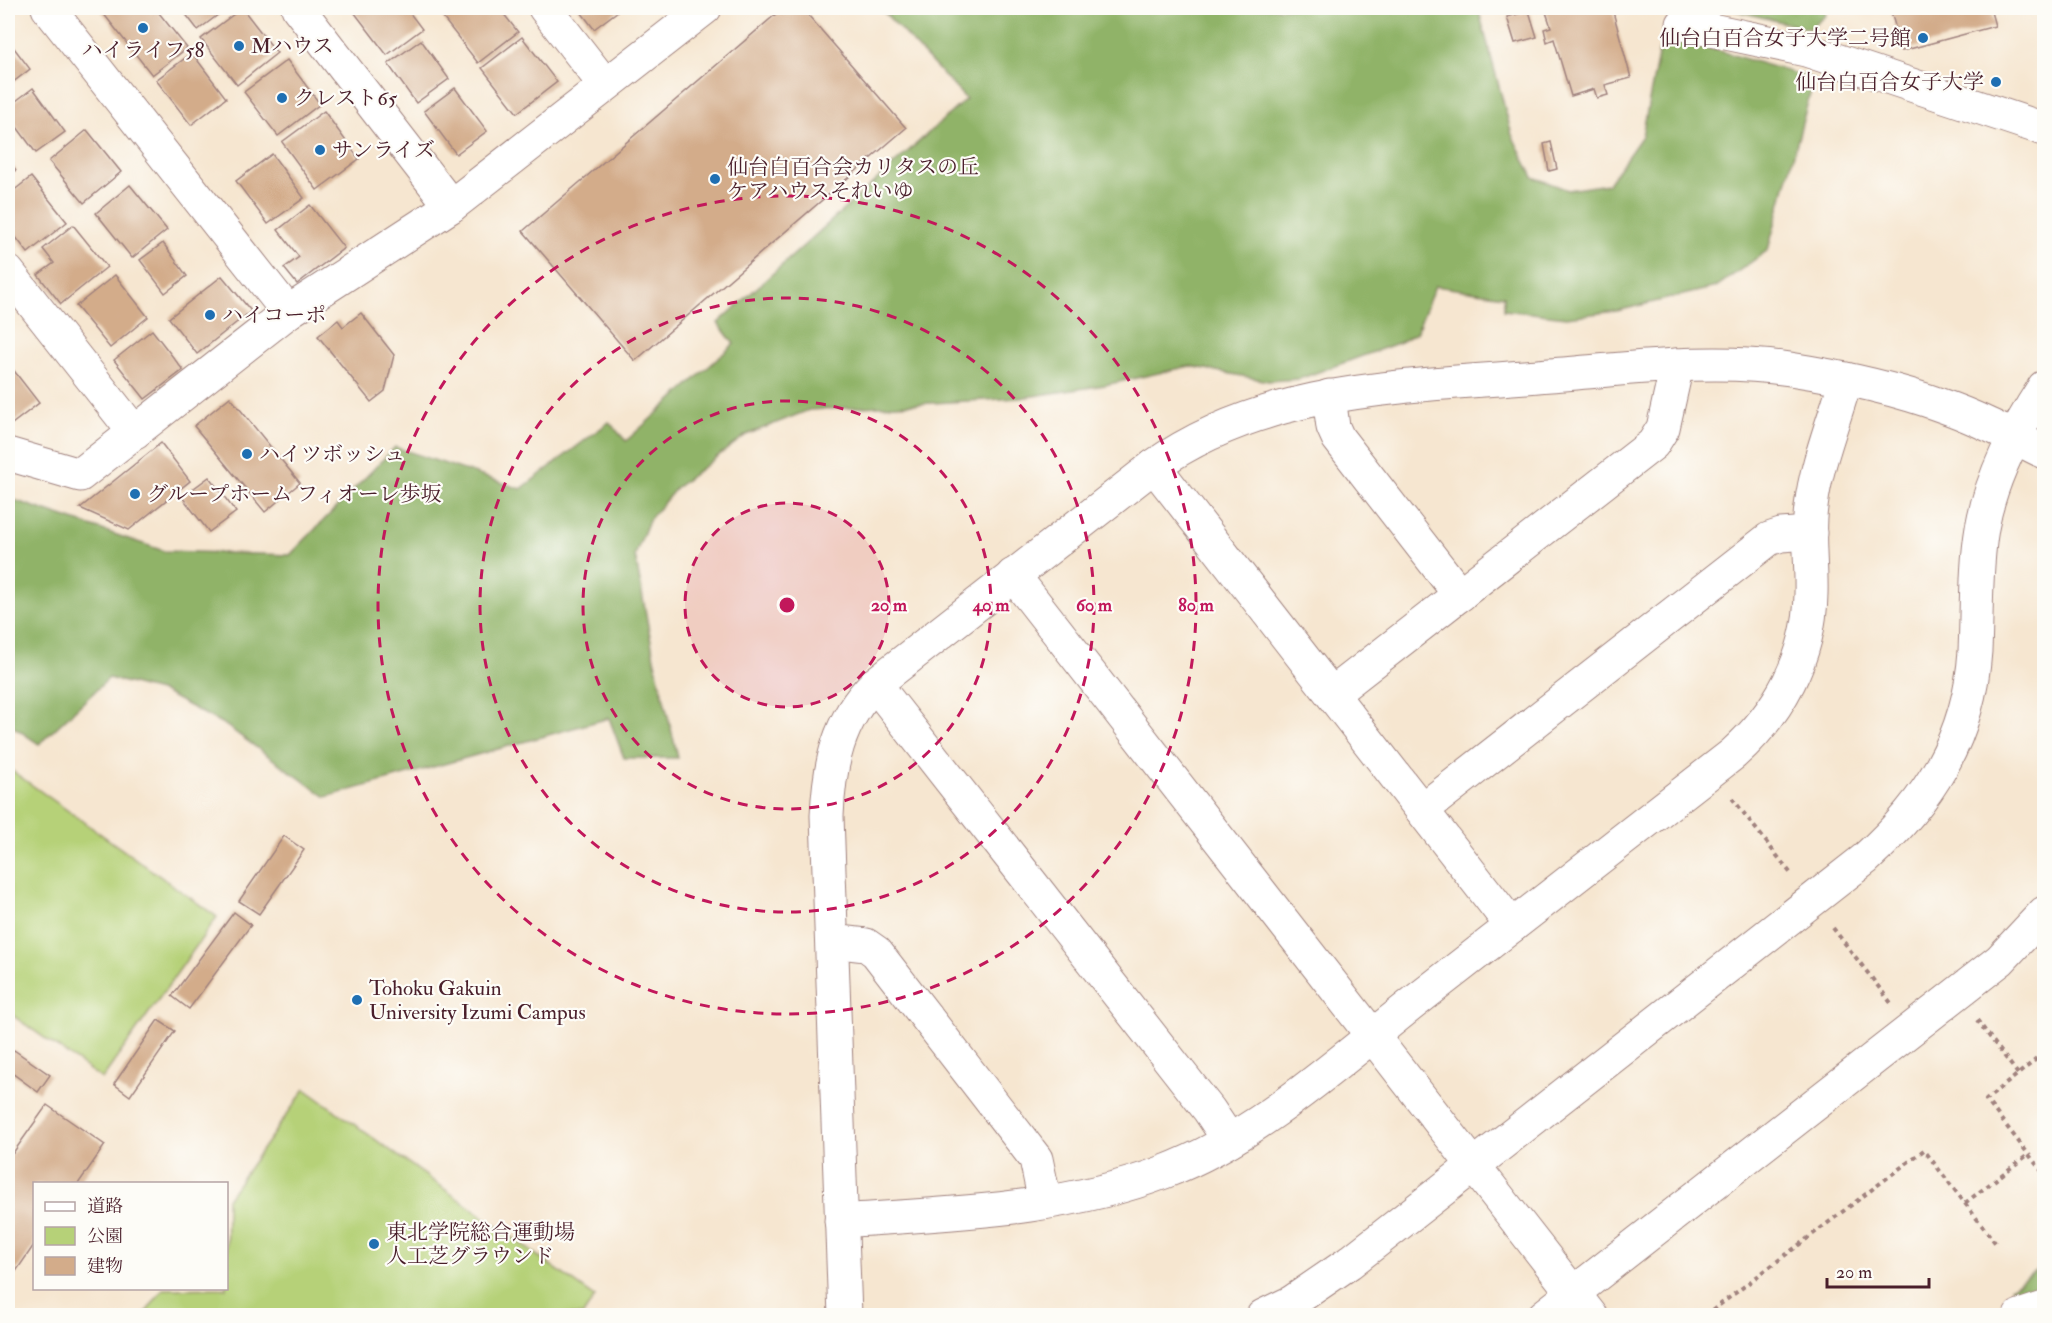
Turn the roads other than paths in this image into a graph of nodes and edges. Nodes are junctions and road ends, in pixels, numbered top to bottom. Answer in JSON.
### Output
{"nodes":[{"id":1,"x":48,"y":8,"type":"edge"},
{"id":2,"x":298,"y":8,"type":"edge"},
{"id":3,"x":545,"y":8,"type":"edge"},
{"id":4,"x":705,"y":8,"type":"edge"},
{"id":5,"x":1683,"y":24,"type":"dead end"},
{"id":6,"x":605,"y":86,"type":"junction"},
{"id":7,"x":2044,"y":129,"type":"edge"},
{"id":8,"x":451,"y":206,"type":"junction"},
{"id":9,"x":8,"y":272,"type":"edge"},
{"id":10,"x":288,"y":312,"type":"junction"},
{"id":11,"x":1677,"y":364,"type":"junction"},
{"id":12,"x":1846,"y":379,"type":"junction"},
{"id":13,"x":2044,"y":387,"type":"edge"},
{"id":14,"x":1329,"y":396,"type":"junction"},
{"id":15,"x":135,"y":433,"type":"junction"},
{"id":16,"x":2015,"y":437,"type":"junction"},
{"id":17,"x":2044,"y":452,"type":"edge"},
{"id":18,"x":8,"y":454,"type":"edge"},
{"id":19,"x":1154,"y":466,"type":"junction"},
{"id":20,"x":1810,"y":533,"type":"junction"},
{"id":21,"x":1013,"y":575,"type":"junction"},
{"id":22,"x":1460,"y":595,"type":"junction"},
{"id":23,"x":875,"y":684,"type":"junction"},
{"id":24,"x":1332,"y":694,"type":"junction"},
{"id":25,"x":1422,"y":810,"type":"junction"},
{"id":26,"x":2044,"y":913,"type":"edge"},
{"id":27,"x":1512,"y":926,"type":"junction"},
{"id":28,"x":832,"y":941,"type":"junction"},
{"id":29,"x":1372,"y":1036,"type":"junction"},
{"id":30,"x":1229,"y":1140,"type":"junction"},
{"id":31,"x":1473,"y":1165,"type":"junction"},
{"id":32,"x":1045,"y":1202,"type":"junction"},
{"id":33,"x":842,"y":1221,"type":"junction"},
{"id":34,"x":1582,"y":1304,"type":"edge"},
{"id":35,"x":2044,"y":1308,"type":"edge"},
{"id":36,"x":845,"y":1316,"type":"edge"},
{"id":37,"x":1263,"y":1316,"type":"edge"},
{"id":38,"x":1544,"y":1316,"type":"edge"},
{"id":39,"x":2020,"y":1316,"type":"edge"}],
"edges":[{"from":1,"to":10,"type":"street"},
{"from":2,"to":8,"type":"street"},
{"from":3,"to":6,"type":"street"},
{"from":4,"to":6,"type":"street"},
{"from":5,"to":7,"type":"street"},
{"from":6,"to":8,"type":"street"},
{"from":8,"to":10,"type":"street"},
{"from":9,"to":15,"type":"street"},
{"from":10,"to":15,"type":"street"},
{"from":11,"to":12,"type":"street"},
{"from":11,"to":14,"type":"street"},
{"from":11,"to":22,"type":"street"},
{"from":12,"to":16,"type":"street"},
{"from":12,"to":20,"type":"street"},
{"from":13,"to":16,"type":"street"},
{"from":14,"to":19,"type":"street"},
{"from":14,"to":22,"type":"street"},
{"from":15,"to":18,"type":"street"},
{"from":16,"to":17,"type":"street"},
{"from":16,"to":31,"type":"street"},
{"from":19,"to":21,"type":"street"},
{"from":19,"to":24,"type":"street"},
{"from":20,"to":25,"type":"street"},
{"from":20,"to":27,"type":"street"},
{"from":21,"to":23,"type":"street"},
{"from":21,"to":29,"type":"street"},
{"from":22,"to":24,"type":"street"},
{"from":23,"to":28,"type":"street"},
{"from":23,"to":30,"type":"street"},
{"from":24,"to":25,"type":"street"},
{"from":25,"to":27,"type":"street"},
{"from":26,"to":34,"type":"street"},
{"from":27,"to":29,"type":"street"},
{"from":28,"to":32,"type":"street"},
{"from":28,"to":33,"type":"street"},
{"from":29,"to":30,"type":"street"},
{"from":29,"to":31,"type":"street"},
{"from":30,"to":32,"type":"street"},
{"from":31,"to":34,"type":"street"},
{"from":31,"to":37,"type":"street"},
{"from":32,"to":33,"type":"street"},
{"from":33,"to":36,"type":"street"},
{"from":34,"to":38,"type":"street"},
{"from":35,"to":39,"type":"street"}]}
